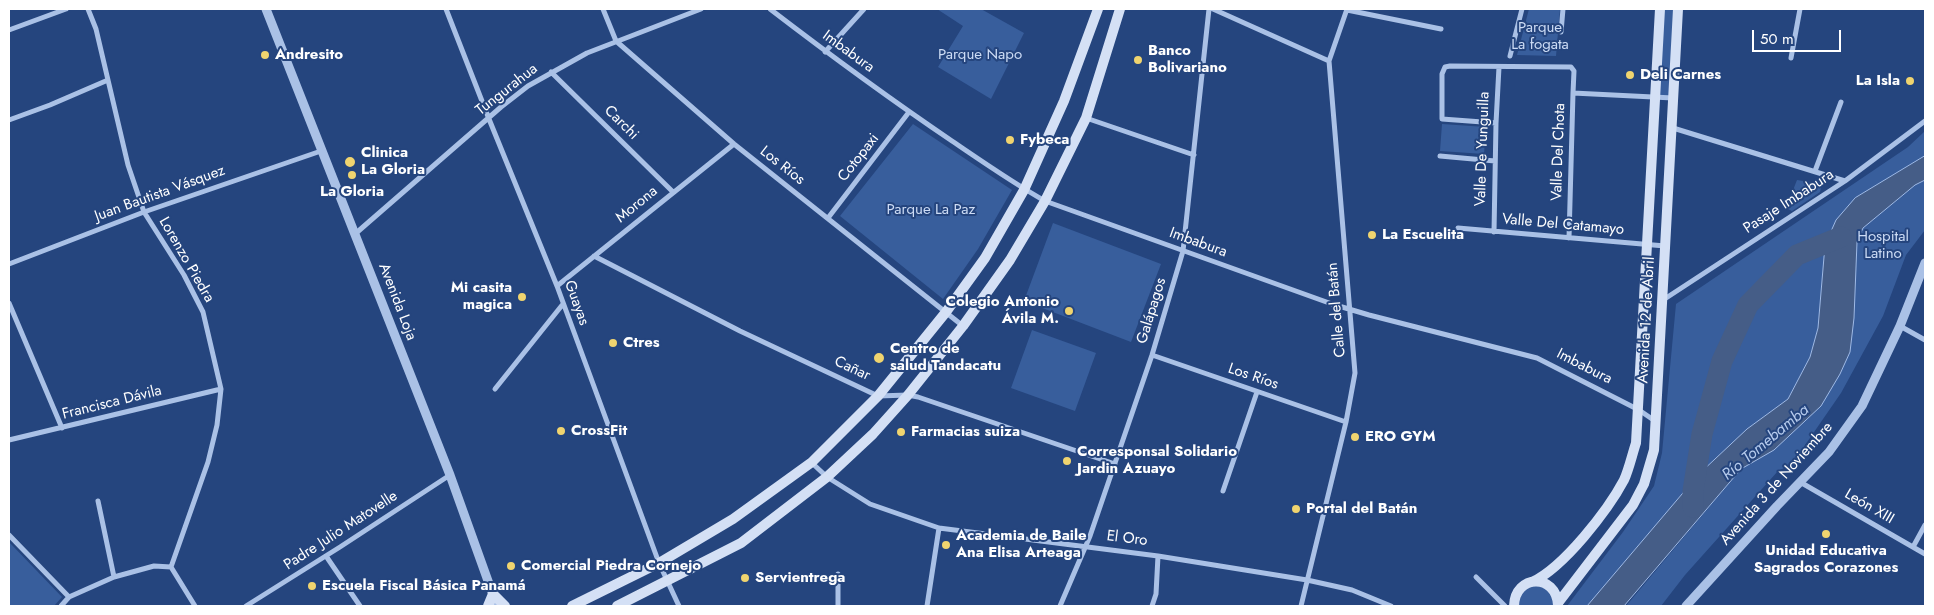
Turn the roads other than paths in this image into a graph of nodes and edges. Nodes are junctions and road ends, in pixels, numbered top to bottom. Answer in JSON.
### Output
{"nodes":[{"id":1,"x":66,"y":9,"type":"edge"},
{"id":2,"x":88,"y":9,"type":"edge"},
{"id":3,"x":266,"y":9,"type":"edge"},
{"id":4,"x":446,"y":9,"type":"edge"},
{"id":5,"x":603,"y":9,"type":"edge"},
{"id":6,"x":701,"y":9,"type":"edge"},
{"id":7,"x":770,"y":9,"type":"edge"},
{"id":8,"x":864,"y":9,"type":"edge"},
{"id":9,"x":1098,"y":9,"type":"edge"},
{"id":10,"x":1120,"y":9,"type":"edge"},
{"id":11,"x":1209,"y":9,"type":"edge"},
{"id":12,"x":1213,"y":9,"type":"edge"},
{"id":13,"x":1522,"y":9,"type":"edge"},
{"id":14,"x":1563,"y":9,"type":"edge"},
{"id":15,"x":1660,"y":9,"type":"edge"},
{"id":16,"x":1678,"y":9,"type":"edge"},
{"id":17,"x":1800,"y":9,"type":"edge"},
{"id":18,"x":1347,"y":10,"type":"edge"},
{"id":19,"x":1441,"y":29,"type":"dead end"},
{"id":20,"x":9,"y":30,"type":"edge"},
{"id":21,"x":1561,"y":32,"type":"dead end"},
{"id":22,"x":616,"y":41,"type":"junction"},
{"id":23,"x":825,"y":52,"type":"junction"},
{"id":24,"x":1510,"y":56,"type":"dead end"},
{"id":25,"x":1791,"y":58,"type":"dead end"},
{"id":26,"x":1329,"y":61,"type":"junction"},
{"id":27,"x":1499,"y":66,"type":"junction"},
{"id":28,"x":552,"y":72,"type":"junction"},
{"id":29,"x":108,"y":80,"type":"junction"},
{"id":30,"x":1573,"y":93,"type":"junction"},
{"id":31,"x":1655,"y":98,"type":"junction"},
{"id":32,"x":1674,"y":98,"type":"junction"},
{"id":33,"x":1841,"y":102,"type":"dead end"},
{"id":34,"x":909,"y":112,"type":"junction"},
{"id":35,"x":1086,"y":118,"type":"junction"},
{"id":36,"x":488,"y":119,"type":"junction"},
{"id":37,"x":9,"y":120,"type":"edge"},
{"id":38,"x":1925,"y":121,"type":"edge"},
{"id":39,"x":1496,"y":123,"type":"junction"},
{"id":40,"x":1673,"y":128,"type":"junction"},
{"id":41,"x":734,"y":144,"type":"junction"},
{"id":42,"x":322,"y":151,"type":"junction"},
{"id":43,"x":1194,"y":155,"type":"junction"},
{"id":44,"x":1440,"y":156,"type":"dead end"},
{"id":45,"x":1495,"y":161,"type":"junction"},
{"id":46,"x":1815,"y":171,"type":"junction"},
{"id":47,"x":1844,"y":181,"type":"junction"},
{"id":48,"x":1024,"y":190,"type":"junction"},
{"id":49,"x":673,"y":192,"type":"junction"},
{"id":50,"x":1045,"y":201,"type":"junction"},
{"id":51,"x":144,"y":212,"type":"junction"},
{"id":52,"x":828,"y":218,"type":"junction"},
{"id":53,"x":1458,"y":228,"type":"dead end"},
{"id":54,"x":1494,"y":232,"type":"junction"},
{"id":55,"x":354,"y":234,"type":"junction"},
{"id":56,"x":1569,"y":238,"type":"junction"},
{"id":57,"x":1647,"y":245,"type":"junction"},
{"id":58,"x":1666,"y":246,"type":"junction"},
{"id":59,"x":1183,"y":251,"type":"junction"},
{"id":60,"x":594,"y":256,"type":"junction"},
{"id":61,"x":1925,"y":263,"type":"edge"},
{"id":62,"x":9,"y":264,"type":"edge"},
{"id":63,"x":557,"y":286,"type":"junction"},
{"id":64,"x":1663,"y":300,"type":"junction"},
{"id":65,"x":9,"y":303,"type":"edge"},
{"id":66,"x":563,"y":304,"type":"junction"},
{"id":67,"x":1349,"y":309,"type":"junction"},
{"id":68,"x":946,"y":312,"type":"junction"},
{"id":69,"x":963,"y":326,"type":"junction"},
{"id":70,"x":1900,"y":326,"type":"junction"},
{"id":71,"x":1925,"y":340,"type":"edge"},
{"id":72,"x":1152,"y":355,"type":"junction"},
{"id":73,"x":495,"y":389,"type":"dead end"},
{"id":74,"x":222,"y":390,"type":"junction"},
{"id":75,"x":1258,"y":392,"type":"junction"},
{"id":76,"x":908,"y":395,"type":"junction"},
{"id":77,"x":878,"y":396,"type":"junction"},
{"id":78,"x":1639,"y":410,"type":"junction"},
{"id":79,"x":1656,"y":421,"type":"junction"},
{"id":80,"x":1346,"y":422,"type":"junction"},
{"id":81,"x":62,"y":428,"type":"junction"},
{"id":82,"x":9,"y":440,"type":"edge"},
{"id":83,"x":812,"y":462,"type":"junction"},
{"id":84,"x":1115,"y":464,"type":"junction"},
{"id":85,"x":450,"y":475,"type":"junction"},
{"id":86,"x":827,"y":477,"type":"junction"},
{"id":87,"x":1800,"y":482,"type":"junction"},
{"id":88,"x":1223,"y":491,"type":"dead end"},
{"id":89,"x":98,"y":501,"type":"dead end"},
{"id":90,"x":1925,"y":526,"type":"edge"},
{"id":91,"x":939,"y":528,"type":"junction"},
{"id":92,"x":9,"y":535,"type":"edge"},
{"id":93,"x":1086,"y":546,"type":"junction"},
{"id":94,"x":1913,"y":547,"type":"junction"},
{"id":95,"x":1925,"y":554,"type":"edge"},
{"id":96,"x":326,"y":556,"type":"junction"},
{"id":97,"x":1158,"y":556,"type":"junction"},
{"id":98,"x":660,"y":563,"type":"junction"},
{"id":99,"x":171,"y":567,"type":"junction"},
{"id":100,"x":838,"y":574,"type":"dead end"},
{"id":101,"x":114,"y":577,"type":"junction"},
{"id":102,"x":1476,"y":577,"type":"dead end"},
{"id":103,"x":1307,"y":580,"type":"junction"},
{"id":104,"x":668,"y":581,"type":"junction"},
{"id":105,"x":1532,"y":582,"type":"junction"},
{"id":106,"x":493,"y":594,"type":"junction"},
{"id":107,"x":69,"y":597,"type":"junction"},
{"id":108,"x":1511,"y":605,"type":"edge"},
{"id":109,"x":1558,"y":605,"type":"edge"},
{"id":110,"x":60,"y":606,"type":"edge"},
{"id":111,"x":195,"y":606,"type":"edge"},
{"id":112,"x":246,"y":606,"type":"edge"},
{"id":113,"x":360,"y":606,"type":"edge"},
{"id":114,"x":488,"y":606,"type":"edge"},
{"id":115,"x":497,"y":606,"type":"edge"},
{"id":116,"x":505,"y":606,"type":"edge"},
{"id":117,"x":572,"y":606,"type":"edge"},
{"id":118,"x":618,"y":606,"type":"edge"},
{"id":119,"x":679,"y":606,"type":"edge"},
{"id":120,"x":838,"y":606,"type":"edge"},
{"id":121,"x":927,"y":606,"type":"edge"},
{"id":122,"x":1060,"y":606,"type":"edge"},
{"id":123,"x":1152,"y":606,"type":"edge"},
{"id":124,"x":1301,"y":606,"type":"edge"},
{"id":125,"x":1391,"y":606,"type":"edge"},
{"id":126,"x":1686,"y":606,"type":"edge"}],
"edges":[{"from":1,"to":20,"type":"street"},
{"from":2,"to":29,"type":"street","name":"Lorenzo Piedra"},
{"from":3,"to":42,"type":"street","name":"Avenida Loja"},
{"from":4,"to":36,"type":"street","name":"Guayas"},
{"from":5,"to":22,"type":"street","name":"Los Ríos"},
{"from":6,"to":22,"type":"street","name":"Tungurahua"},
{"from":7,"to":23,"type":"street","name":"Imbabura"},
{"from":8,"to":23,"type":"street"},
{"from":9,"to":48,"type":"main road"},
{"from":10,"to":35,"type":"main road"},
{"from":11,"to":43,"type":"street","name":"Galápagos"},
{"from":12,"to":26,"type":"street"},
{"from":13,"to":24,"type":"street"},
{"from":14,"to":21,"type":"street"},
{"from":15,"to":31,"type":"main road","name":"Avenida 12 de Abril"},
{"from":16,"to":32,"type":"main road","name":"Avenida 12 de Abril"},
{"from":17,"to":25,"type":"street"},
{"from":18,"to":19,"type":"street"},
{"from":18,"to":26,"type":"street","name":"Calle del Batán"},
{"from":22,"to":28,"type":"street","name":"Tungurahua"},
{"from":22,"to":41,"type":"street","name":"Los Ríos"},
{"from":23,"to":34,"type":"street","name":"Imbabura"},
{"from":26,"to":67,"type":"street","name":"Calle del Batán"},
{"from":27,"to":30,"type":"street","name":"Valle Del Chota"},
{"from":27,"to":39,"type":"street","name":"Valle De Yunguilla"},
{"from":27,"to":39,"type":"street"},
{"from":28,"to":36,"type":"street","name":"Tungurahua"},
{"from":28,"to":49,"type":"street","name":"Carchi"},
{"from":29,"to":37,"type":"street"},
{"from":29,"to":51,"type":"street","name":"Lorenzo Piedra"},
{"from":30,"to":31,"type":"street"},
{"from":30,"to":56,"type":"street","name":"Valle Del Chota"},
{"from":31,"to":32,"type":"street"},
{"from":31,"to":57,"type":"main road","name":"Avenida 12 de Abril"},
{"from":32,"to":40,"type":"main road","name":"Avenida 12 de Abril"},
{"from":33,"to":46,"type":"street"},
{"from":34,"to":48,"type":"street","name":"Imbabura"},
{"from":34,"to":52,"type":"street","name":"Cotopaxi"},
{"from":35,"to":43,"type":"street"},
{"from":35,"to":50,"type":"main road"},
{"from":36,"to":55,"type":"street","name":"Tungurahua"},
{"from":36,"to":63,"type":"street","name":"Guayas"},
{"from":38,"to":47,"type":"street","name":"Pasaje Imbabura"},
{"from":39,"to":45,"type":"street","name":"Valle De Yunguilla"},
{"from":40,"to":46,"type":"street"},
{"from":40,"to":58,"type":"main road","name":"Avenida 12 de Abril"},
{"from":41,"to":49,"type":"street","name":"Morona"},
{"from":41,"to":52,"type":"street","name":"Los Ríos"},
{"from":42,"to":51,"type":"street","name":"Juan Bautista Vásquez"},
{"from":42,"to":55,"type":"street","name":"Avenida Loja"},
{"from":43,"to":59,"type":"street","name":"Galápagos"},
{"from":44,"to":45,"type":"street"},
{"from":45,"to":54,"type":"street","name":"Valle De Yunguilla"},
{"from":46,"to":47,"type":"street"},
{"from":47,"to":64,"type":"street","name":"Pasaje Imbabura"},
{"from":48,"to":50,"type":"street","name":"Imbabura"},
{"from":48,"to":68,"type":"main road"},
{"from":49,"to":60,"type":"street","name":"Morona"},
{"from":50,"to":59,"type":"street","name":"Imbabura"},
{"from":50,"to":69,"type":"main road"},
{"from":51,"to":62,"type":"street","name":"Juan Bautista Vásquez"},
{"from":51,"to":74,"type":"street","name":"Lorenzo Piedra"},
{"from":52,"to":68,"type":"street","name":"Los Ríos"},
{"from":53,"to":54,"type":"street","name":"Valle Del Catamayo"},
{"from":54,"to":56,"type":"street","name":"Valle Del Catamayo"},
{"from":55,"to":85,"type":"street","name":"Avenida Loja"},
{"from":56,"to":57,"type":"street","name":"Valle Del Catamayo"},
{"from":57,"to":58,"type":"street","name":"Valle Del Catamayo"},
{"from":57,"to":78,"type":"main road","name":"Avenida 12 de Abril"},
{"from":58,"to":64,"type":"main road","name":"Avenida 12 de Abril"},
{"from":59,"to":67,"type":"street","name":"Imbabura"},
{"from":59,"to":72,"type":"street","name":"Galápagos"},
{"from":60,"to":63,"type":"street","name":"Morona"},
{"from":60,"to":77,"type":"street","name":"Cañar"},
{"from":61,"to":70,"type":"street","name":"Avenida 3 de Noviembre"},
{"from":63,"to":66,"type":"street","name":"Guayas"},
{"from":64,"to":79,"type":"main road","name":"Avenida 12 de Abril"},
{"from":65,"to":81,"type":"street"},
{"from":66,"to":73,"type":"street"},
{"from":66,"to":98,"type":"street","name":"Guayas"},
{"from":67,"to":78,"type":"street","name":"Imbabura"},
{"from":67,"to":80,"type":"street","name":"Calle del Batán"},
{"from":68,"to":69,"type":"street","name":"Los Ríos"},
{"from":68,"to":77,"type":"main road"},
{"from":69,"to":76,"type":"main road"},
{"from":70,"to":71,"type":"street"},
{"from":70,"to":87,"type":"street","name":"Avenida 3 de Noviembre"},
{"from":72,"to":75,"type":"street","name":"Los Ríos"},
{"from":72,"to":84,"type":"street","name":"Galápagos"},
{"from":74,"to":81,"type":"street","name":"Francisca Dávila"},
{"from":74,"to":99,"type":"street","name":"Lorenzo Piedra"},
{"from":75,"to":80,"type":"street","name":"Los Ríos"},
{"from":75,"to":88,"type":"street"},
{"from":76,"to":77,"type":"street","name":"Cañar"},
{"from":76,"to":84,"type":"street","name":"Cañar"},
{"from":76,"to":86,"type":"main road"},
{"from":77,"to":83,"type":"main road"},
{"from":78,"to":79,"type":"street","name":"Imbabura"},
{"from":78,"to":105,"type":"main road","name":"Avenida 12 de Abril"},
{"from":79,"to":109,"type":"main road","name":"Avenida 12 de Abril"},
{"from":80,"to":103,"type":"street","name":"Calle del Batán"},
{"from":81,"to":82,"type":"street","name":"Francisca Dávila"},
{"from":83,"to":86,"type":"street","name":"El Oro"},
{"from":83,"to":98,"type":"main road"},
{"from":84,"to":93,"type":"street","name":"Galápagos"},
{"from":85,"to":96,"type":"street","name":"Padre Julio Matovelle"},
{"from":85,"to":106,"type":"street","name":"Avenida Loja"},
{"from":86,"to":91,"type":"street","name":"El Oro"},
{"from":86,"to":104,"type":"main road"},
{"from":87,"to":94,"type":"street","name":"León XIII"},
{"from":87,"to":126,"type":"street","name":"Avenida 3 de Noviembre"},
{"from":89,"to":101,"type":"street"},
{"from":90,"to":94,"type":"street"},
{"from":91,"to":93,"type":"street","name":"El Oro"},
{"from":91,"to":121,"type":"street"},
{"from":92,"to":107,"type":"street"},
{"from":93,"to":97,"type":"street","name":"El Oro"},
{"from":93,"to":122,"type":"street","name":"Galápagos"},
{"from":94,"to":95,"type":"street","name":"León XIII"},
{"from":96,"to":112,"type":"street","name":"Padre Julio Matovelle"},
{"from":96,"to":113,"type":"street"},
{"from":97,"to":103,"type":"street","name":"El Oro"},
{"from":97,"to":123,"type":"street"},
{"from":98,"to":104,"type":"street","name":"Guayas"},
{"from":98,"to":117,"type":"main road"},
{"from":99,"to":101,"type":"street"},
{"from":99,"to":111,"type":"street"},
{"from":100,"to":120,"type":"street"},
{"from":101,"to":107,"type":"street"},
{"from":102,"to":108,"type":"street"},
{"from":103,"to":124,"type":"street","name":"Calle del Batán"},
{"from":103,"to":125,"type":"street","name":"El Oro"},
{"from":104,"to":118,"type":"main road"},
{"from":104,"to":119,"type":"street","name":"Guayas"},
{"from":105,"to":108,"type":"main road","name":"Avenida 12 de Abril"},
{"from":105,"to":109,"type":"main road","name":"Avenida 12 de Abril"},
{"from":106,"to":114,"type":"main road"},
{"from":106,"to":115,"type":"street","name":"Avenida Loja"},
{"from":106,"to":116,"type":"main road"},
{"from":107,"to":110,"type":"street"}]}
